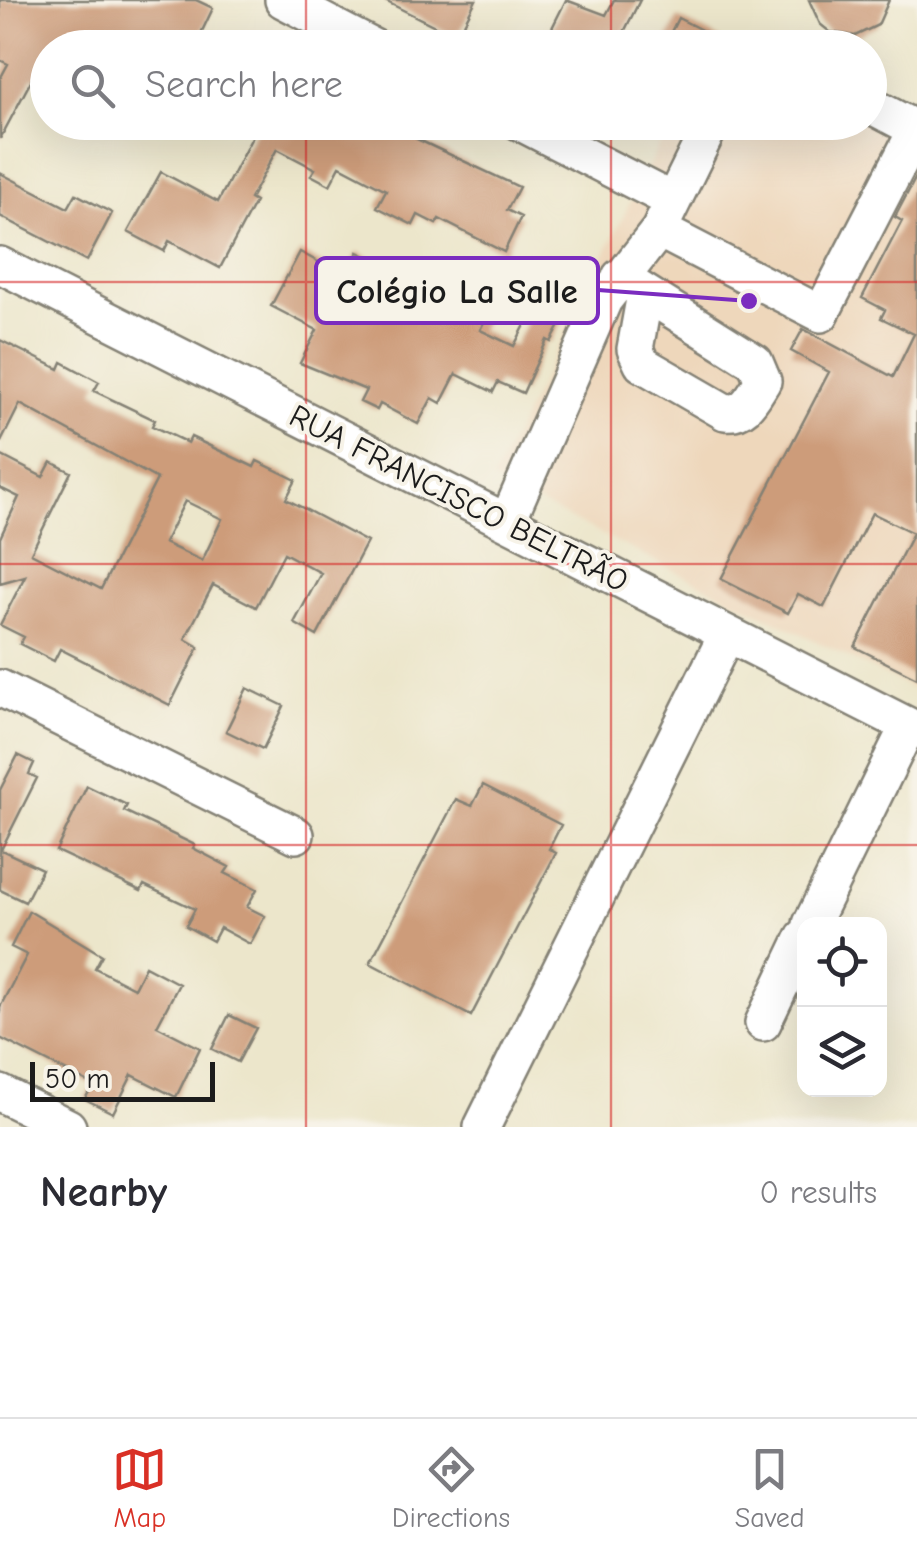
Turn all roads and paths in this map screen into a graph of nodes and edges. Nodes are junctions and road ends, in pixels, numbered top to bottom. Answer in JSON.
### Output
{"nodes":[{"id":1,"x":283,"y":0,"type":"edge"},
{"id":2,"x":340,"y":30,"type":"edge"},
{"id":3,"x":887,"y":114,"type":"edge"},
{"id":4,"x":553,"y":140,"type":"edge"},
{"id":5,"x":703,"y":140,"type":"edge"},
{"id":6,"x":666,"y":216,"type":"junction"},
{"id":7,"x":0,"y":266,"type":"edge"},
{"id":8,"x":507,"y":522,"type":"junction"},
{"id":9,"x":727,"y":634,"type":"junction"},
{"id":10,"x":0,"y":688,"type":"edge"},
{"id":11,"x":912,"y":728,"type":"edge"},
{"id":12,"x":296,"y":835,"type":"dead end"},
{"id":13,"x":815,"y":917,"type":"edge"},
{"id":14,"x":797,"y":951,"type":"edge"},
{"id":15,"x":762,"y":1023,"type":"dead end"},
{"id":16,"x":0,"y":1093,"type":"edge"},
{"id":17,"x":68,"y":1127,"type":"edge"},
{"id":18,"x":482,"y":1127,"type":"edge"}],
"edges":[{"from":1,"to":2,"type":"street"},
{"from":3,"to":6,"type":"street"},
{"from":4,"to":6,"type":"street"},
{"from":5,"to":6,"type":"street"},
{"from":6,"to":8,"type":"street"},
{"from":7,"to":8,"type":"street","name":"RUA FRANCISCO BELTRÃO"},
{"from":8,"to":9,"type":"street","name":"RUA FRANCISCO BELTRÃO"},
{"from":9,"to":11,"type":"street","name":"RUA FRANCISCO BELTRÃO"},
{"from":9,"to":18,"type":"street"},
{"from":10,"to":12,"type":"street"},
{"from":11,"to":13,"type":"street"},
{"from":14,"to":15,"type":"street"},
{"from":16,"to":17,"type":"street"}]}
